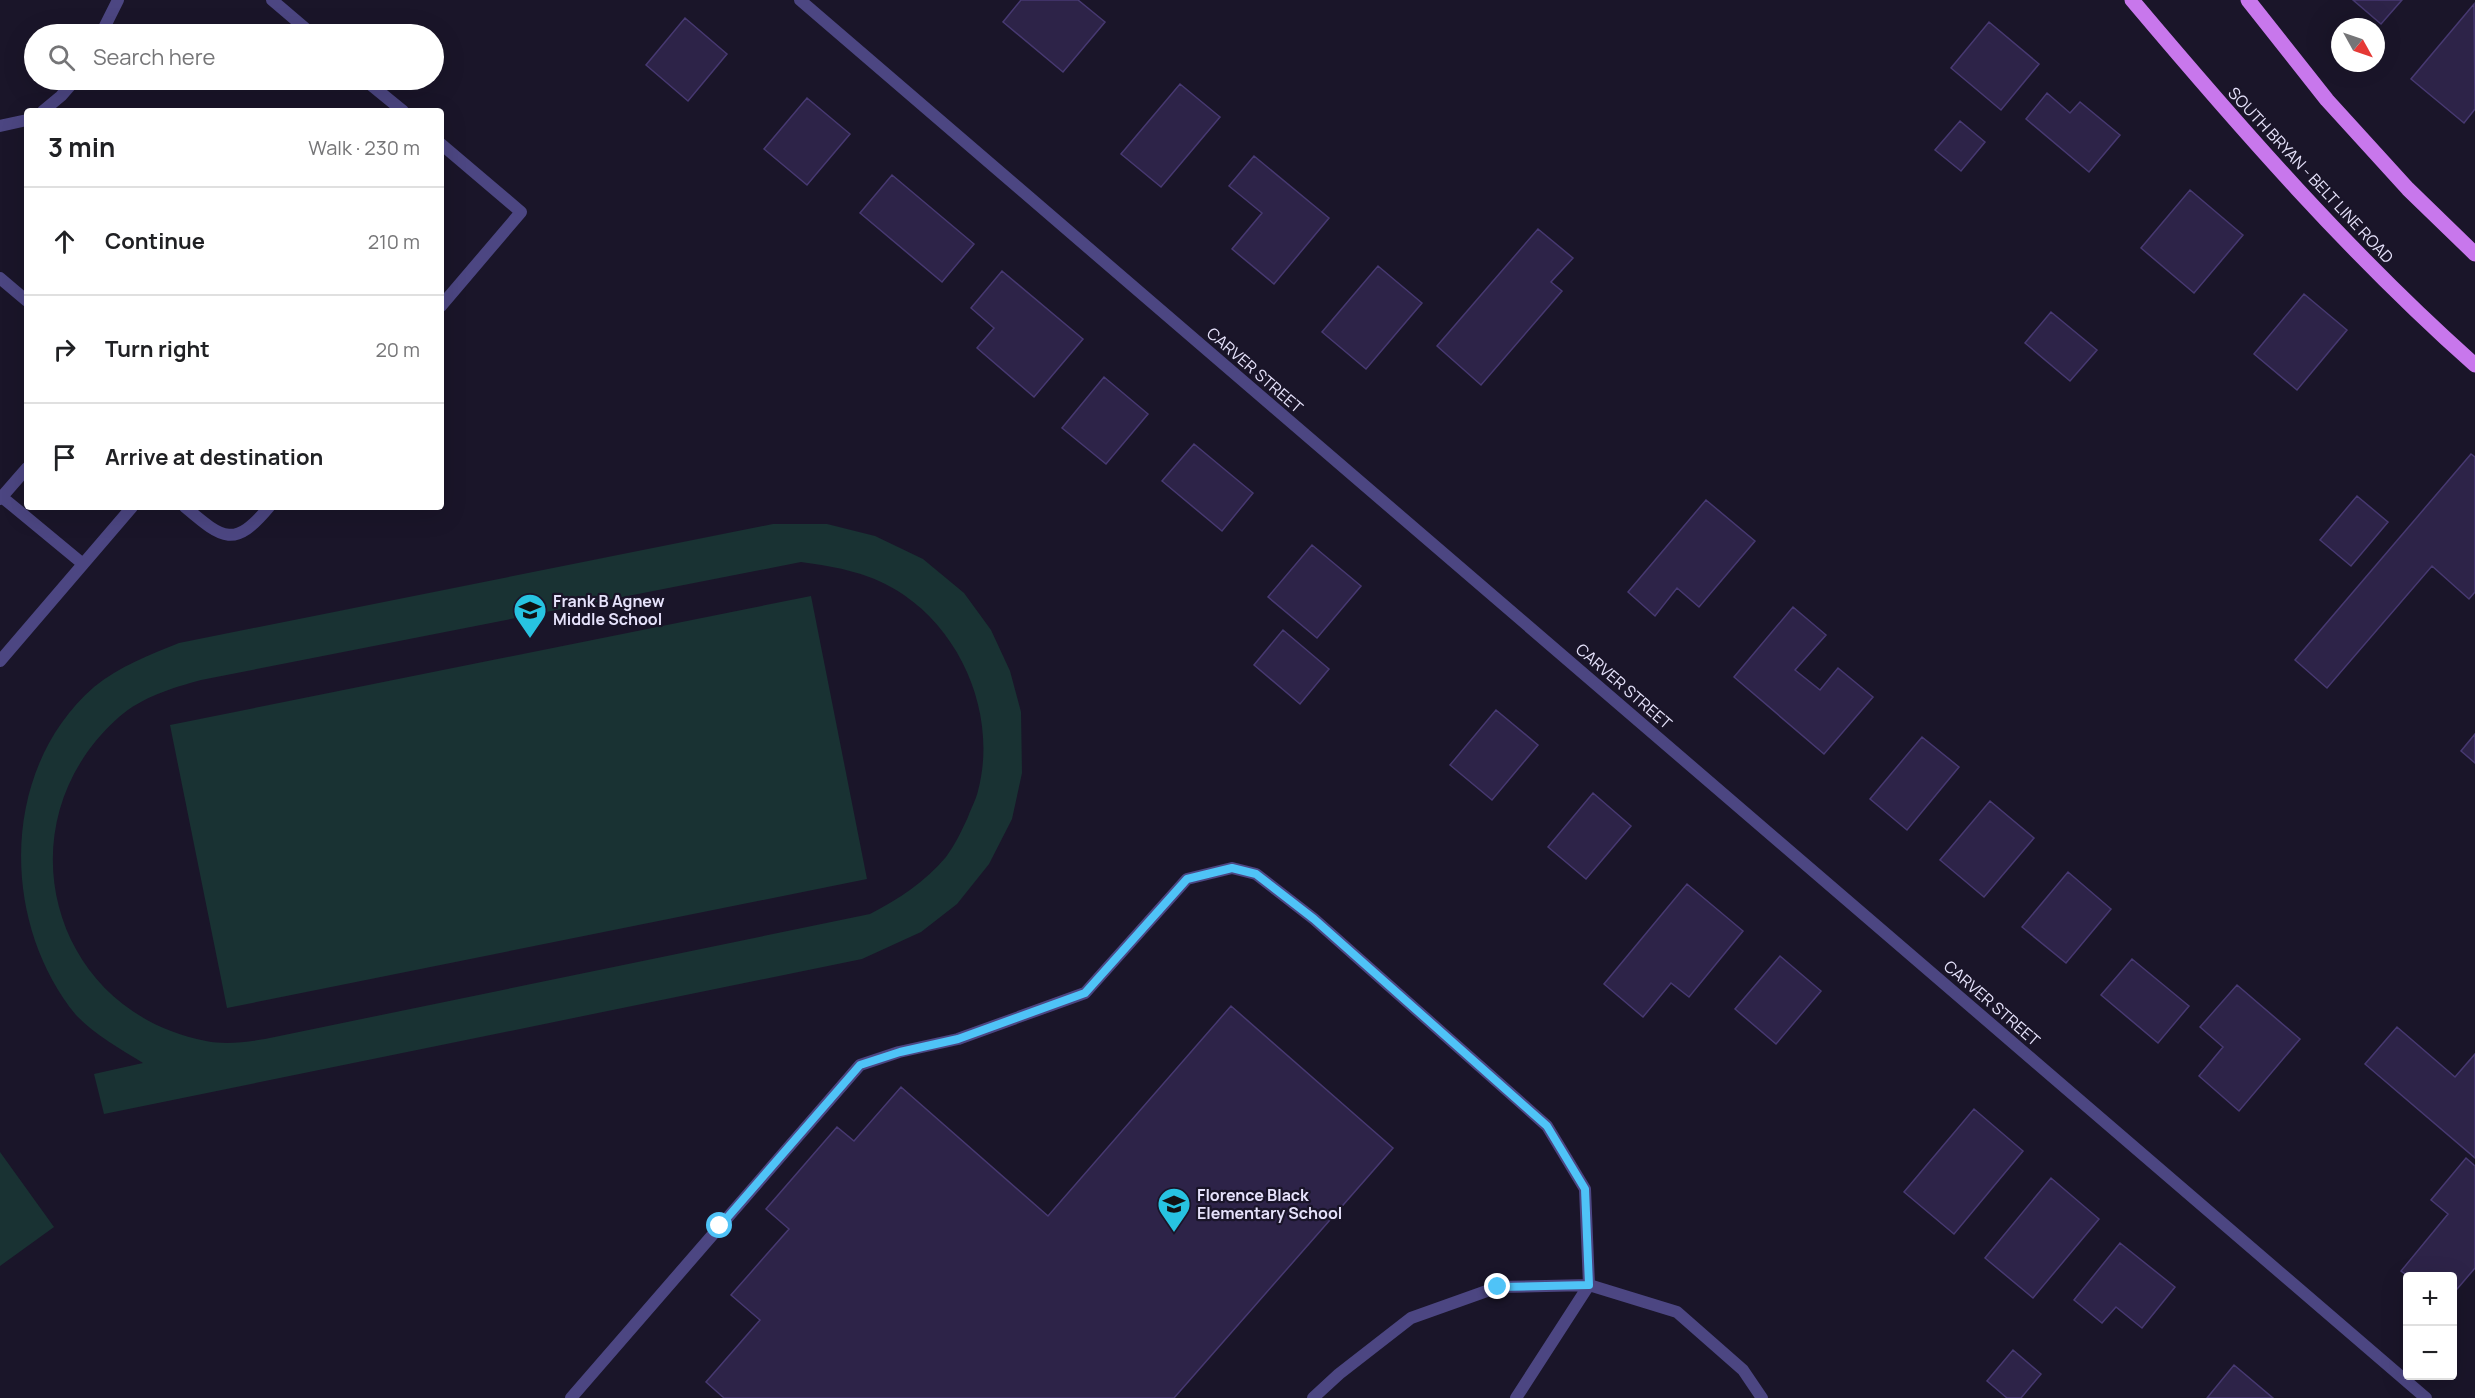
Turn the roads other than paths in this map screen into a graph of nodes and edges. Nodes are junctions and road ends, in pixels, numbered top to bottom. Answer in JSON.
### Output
{"nodes":[{"id":1,"x":118,"y":0,"type":"edge"},
{"id":2,"x":272,"y":0,"type":"edge"},
{"id":3,"x":800,"y":0,"type":"edge"},
{"id":4,"x":2132,"y":0,"type":"edge"},
{"id":5,"x":2248,"y":0,"type":"edge"},
{"id":6,"x":106,"y":24,"type":"edge"},
{"id":7,"x":300,"y":24,"type":"edge"},
{"id":8,"x":66,"y":90,"type":"edge"},
{"id":9,"x":377,"y":90,"type":"edge"},
{"id":10,"x":47,"y":108,"type":"edge"},
{"id":11,"x":399,"y":108,"type":"edge"},
{"id":12,"x":24,"y":121,"type":"edge"},
{"id":13,"x":0,"y":126,"type":"edge"},
{"id":14,"x":444,"y":147,"type":"edge"},
{"id":15,"x":2475,"y":254,"type":"edge"},
{"id":16,"x":0,"y":278,"type":"edge"},
{"id":17,"x":24,"y":299,"type":"edge"},
{"id":18,"x":444,"y":303,"type":"edge"},
{"id":19,"x":2475,"y":365,"type":"edge"},
{"id":20,"x":24,"y":471,"type":"edge"},
{"id":21,"x":1,"y":498,"type":"edge"},
{"id":22,"x":129,"y":510,"type":"edge"},
{"id":23,"x":189,"y":510,"type":"edge"},
{"id":24,"x":266,"y":510,"type":"edge"},
{"id":25,"x":83,"y":564,"type":"junction"},
{"id":26,"x":0,"y":662,"type":"edge"},
{"id":27,"x":1589,"y":1285,"type":"junction"},
{"id":28,"x":570,"y":1398,"type":"edge"},
{"id":29,"x":1313,"y":1398,"type":"edge"},
{"id":30,"x":1516,"y":1398,"type":"edge"},
{"id":31,"x":1762,"y":1398,"type":"edge"},
{"id":32,"x":2426,"y":1398,"type":"edge"}],
"edges":[{"from":1,"to":6,"type":"street"},
{"from":2,"to":7,"type":"street"},
{"from":3,"to":32,"type":"street","name":"CARVER STREET"},
{"from":4,"to":19,"type":"main road","name":"SOUTH BRYAN - BELT LINE ROAD"},
{"from":5,"to":15,"type":"main road"},
{"from":8,"to":10,"type":"street"},
{"from":9,"to":11,"type":"street"},
{"from":12,"to":13,"type":"street"},
{"from":14,"to":18,"type":"street"},
{"from":16,"to":17,"type":"street"},
{"from":20,"to":21,"type":"street"},
{"from":21,"to":25,"type":"street"},
{"from":22,"to":25,"type":"street"},
{"from":23,"to":24,"type":"street"},
{"from":25,"to":26,"type":"street"},
{"from":27,"to":28,"type":"street"},
{"from":27,"to":29,"type":"street"},
{"from":27,"to":30,"type":"street"},
{"from":27,"to":31,"type":"street"}]}
